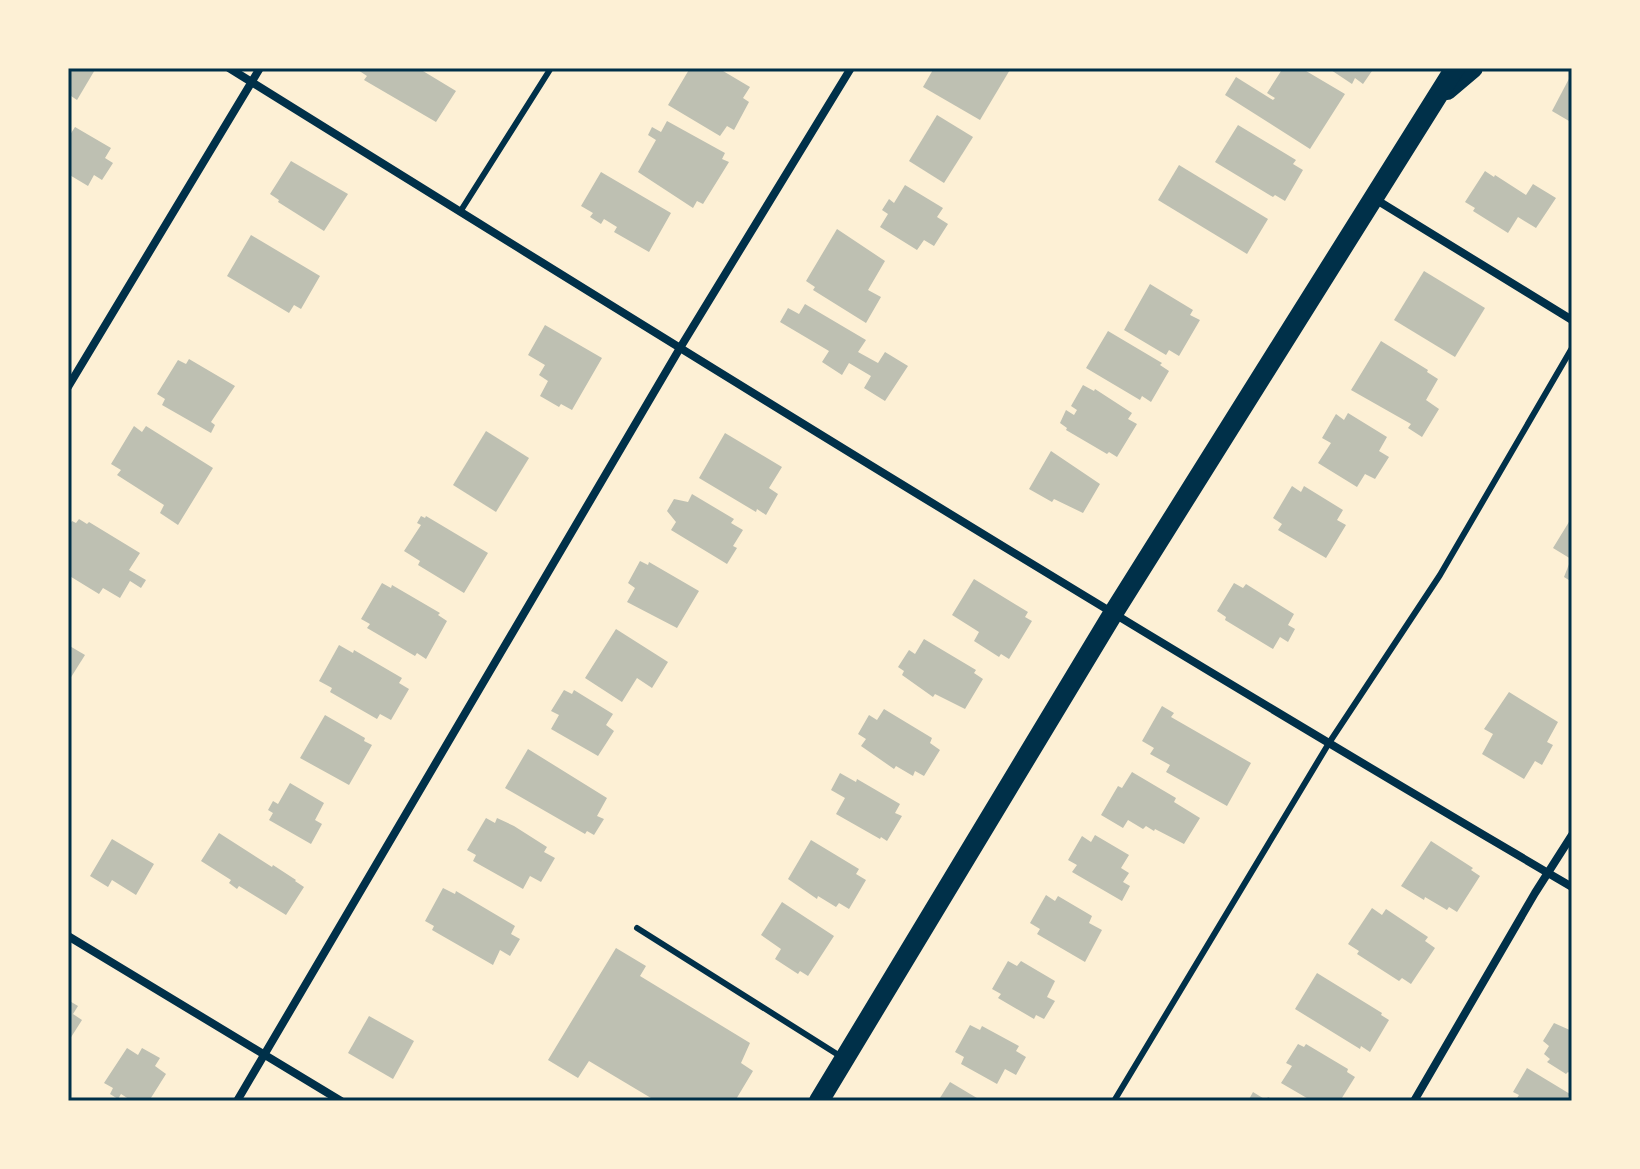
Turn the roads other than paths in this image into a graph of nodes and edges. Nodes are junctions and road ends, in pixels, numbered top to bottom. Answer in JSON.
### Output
{"nodes":[{"id":1,"x":229,"y":68,"type":"edge"},
{"id":2,"x":260,"y":68,"type":"edge"},
{"id":3,"x":551,"y":68,"type":"edge"},
{"id":4,"x":851,"y":68,"type":"edge"},
{"id":5,"x":1455,"y":68,"type":"edge"},
{"id":6,"x":1473,"y":68,"type":"edge"},
{"id":7,"x":252,"y":82,"type":"junction"},
{"id":8,"x":1438,"y":98,"type":"junction"},
{"id":9,"x":1375,"y":199,"type":"junction"},
{"id":10,"x":460,"y":212,"type":"junction"},
{"id":11,"x":1572,"y":320,"type":"edge"},
{"id":12,"x":680,"y":348,"type":"junction"},
{"id":13,"x":1572,"y":348,"type":"edge"},
{"id":14,"x":68,"y":387,"type":"edge"},
{"id":15,"x":1114,"y":612,"type":"junction"},
{"id":16,"x":1329,"y":743,"type":"junction"},
{"id":17,"x":1572,"y":835,"type":"edge"},
{"id":18,"x":1549,"y":873,"type":"junction"},
{"id":19,"x":1572,"y":887,"type":"edge"},
{"id":20,"x":637,"y":928,"type":"dead end"},
{"id":21,"x":68,"y":936,"type":"edge"},
{"id":22,"x":263,"y":1055,"type":"junction"},
{"id":23,"x":844,"y":1059,"type":"junction"},
{"id":24,"x":237,"y":1101,"type":"edge"},
{"id":25,"x":341,"y":1101,"type":"edge"},
{"id":26,"x":819,"y":1101,"type":"edge"},
{"id":27,"x":1114,"y":1101,"type":"edge"},
{"id":28,"x":1414,"y":1101,"type":"edge"}],
"edges":[{"from":1,"to":7,"type":"street"},
{"from":2,"to":7,"type":"street"},
{"from":3,"to":10,"type":"lane"},
{"from":4,"to":12,"type":"street"},
{"from":5,"to":8,"type":"main road"},
{"from":6,"to":8,"type":"main road"},
{"from":7,"to":10,"type":"street"},
{"from":7,"to":14,"type":"street"},
{"from":8,"to":9,"type":"main road"},
{"from":9,"to":11,"type":"street"},
{"from":9,"to":15,"type":"main road"},
{"from":10,"to":12,"type":"street"},
{"from":12,"to":15,"type":"street"},
{"from":12,"to":22,"type":"street"},
{"from":13,"to":16,"type":"lane"},
{"from":15,"to":16,"type":"street"},
{"from":15,"to":23,"type":"main road"},
{"from":16,"to":18,"type":"street"},
{"from":16,"to":27,"type":"lane"},
{"from":17,"to":18,"type":"street"},
{"from":18,"to":19,"type":"street"},
{"from":18,"to":28,"type":"street"},
{"from":20,"to":23,"type":"lane"},
{"from":21,"to":22,"type":"street"},
{"from":22,"to":24,"type":"street"},
{"from":22,"to":25,"type":"street"},
{"from":23,"to":26,"type":"main road"}]}
